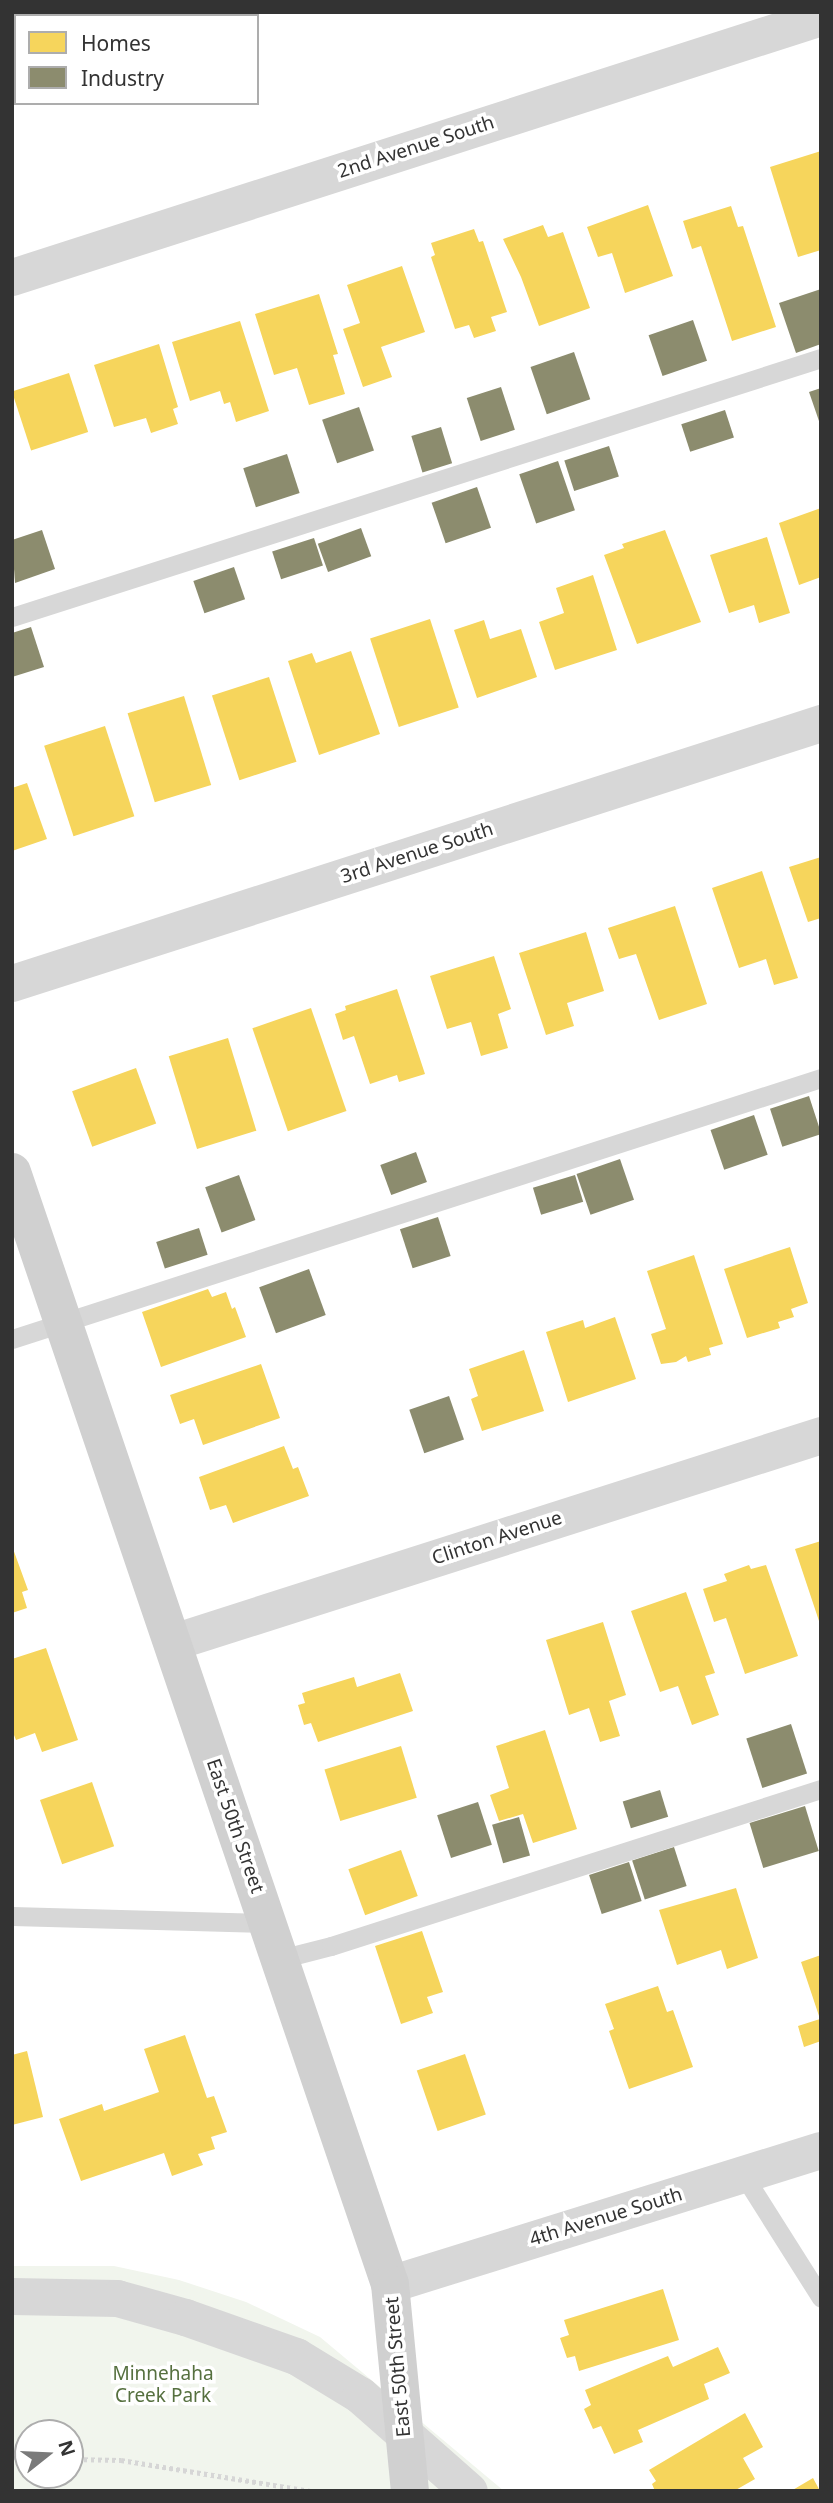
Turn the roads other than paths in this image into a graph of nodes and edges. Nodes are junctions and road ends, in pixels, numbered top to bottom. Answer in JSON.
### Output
{"nodes":[{"id":1,"x":821,"y":17,"type":"edge"},
{"id":2,"x":12,"y":277,"type":"edge"},
{"id":3,"x":821,"y":359,"type":"edge"},
{"id":4,"x":12,"y":617,"type":"edge"},
{"id":5,"x":821,"y":723,"type":"edge"},
{"id":6,"x":12,"y":984,"type":"edge"},
{"id":7,"x":821,"y":1078,"type":"edge"},
{"id":8,"x":12,"y":1172,"type":"edge"},
{"id":9,"x":63,"y":1322,"type":"junction"},
{"id":10,"x":12,"y":1339,"type":"edge"},
{"id":11,"x":821,"y":1435,"type":"edge"},
{"id":12,"x":173,"y":1642,"type":"junction"},
{"id":13,"x":821,"y":1788,"type":"edge"},
{"id":14,"x":12,"y":1916,"type":"edge"},
{"id":15,"x":268,"y":1923,"type":"junction"},
{"id":16,"x":280,"y":1959,"type":"junction"},
{"id":17,"x":821,"y":2150,"type":"edge"},
{"id":18,"x":744,"y":2176,"type":"junction"},
{"id":19,"x":390,"y":2284,"type":"junction"},
{"id":20,"x":12,"y":2296,"type":"edge"},
{"id":21,"x":821,"y":2298,"type":"edge"},
{"id":22,"x":404,"y":2434,"type":"junction"},
{"id":23,"x":410,"y":2491,"type":"edge"},
{"id":24,"x":469,"y":2491,"type":"edge"}],
"edges":[{"from":1,"to":2,"type":"street","name":"2nd Avenue South"},
{"from":3,"to":4,"type":"lane"},
{"from":5,"to":6,"type":"street","name":"3rd Avenue South"},
{"from":7,"to":9,"type":"lane"},
{"from":8,"to":9,"type":"street","name":"East 50th Street"},
{"from":9,"to":10,"type":"lane"},
{"from":9,"to":12,"type":"street","name":"East 50th Street"},
{"from":11,"to":12,"type":"street","name":"Clinton Avenue"},
{"from":12,"to":15,"type":"street","name":"East 50th Street"},
{"from":13,"to":16,"type":"lane"},
{"from":14,"to":15,"type":"lane"},
{"from":15,"to":16,"type":"street","name":"East 50th Street"},
{"from":16,"to":19,"type":"street","name":"East 50th Street"},
{"from":17,"to":18,"type":"street","name":"4th Avenue South"},
{"from":18,"to":19,"type":"street","name":"4th Avenue South"},
{"from":18,"to":21,"type":"lane"},
{"from":19,"to":22,"type":"street","name":"East 50th Street"},
{"from":20,"to":22,"type":"street"},
{"from":22,"to":23,"type":"street","name":"East 50th Street"},
{"from":22,"to":24,"type":"street"}]}
